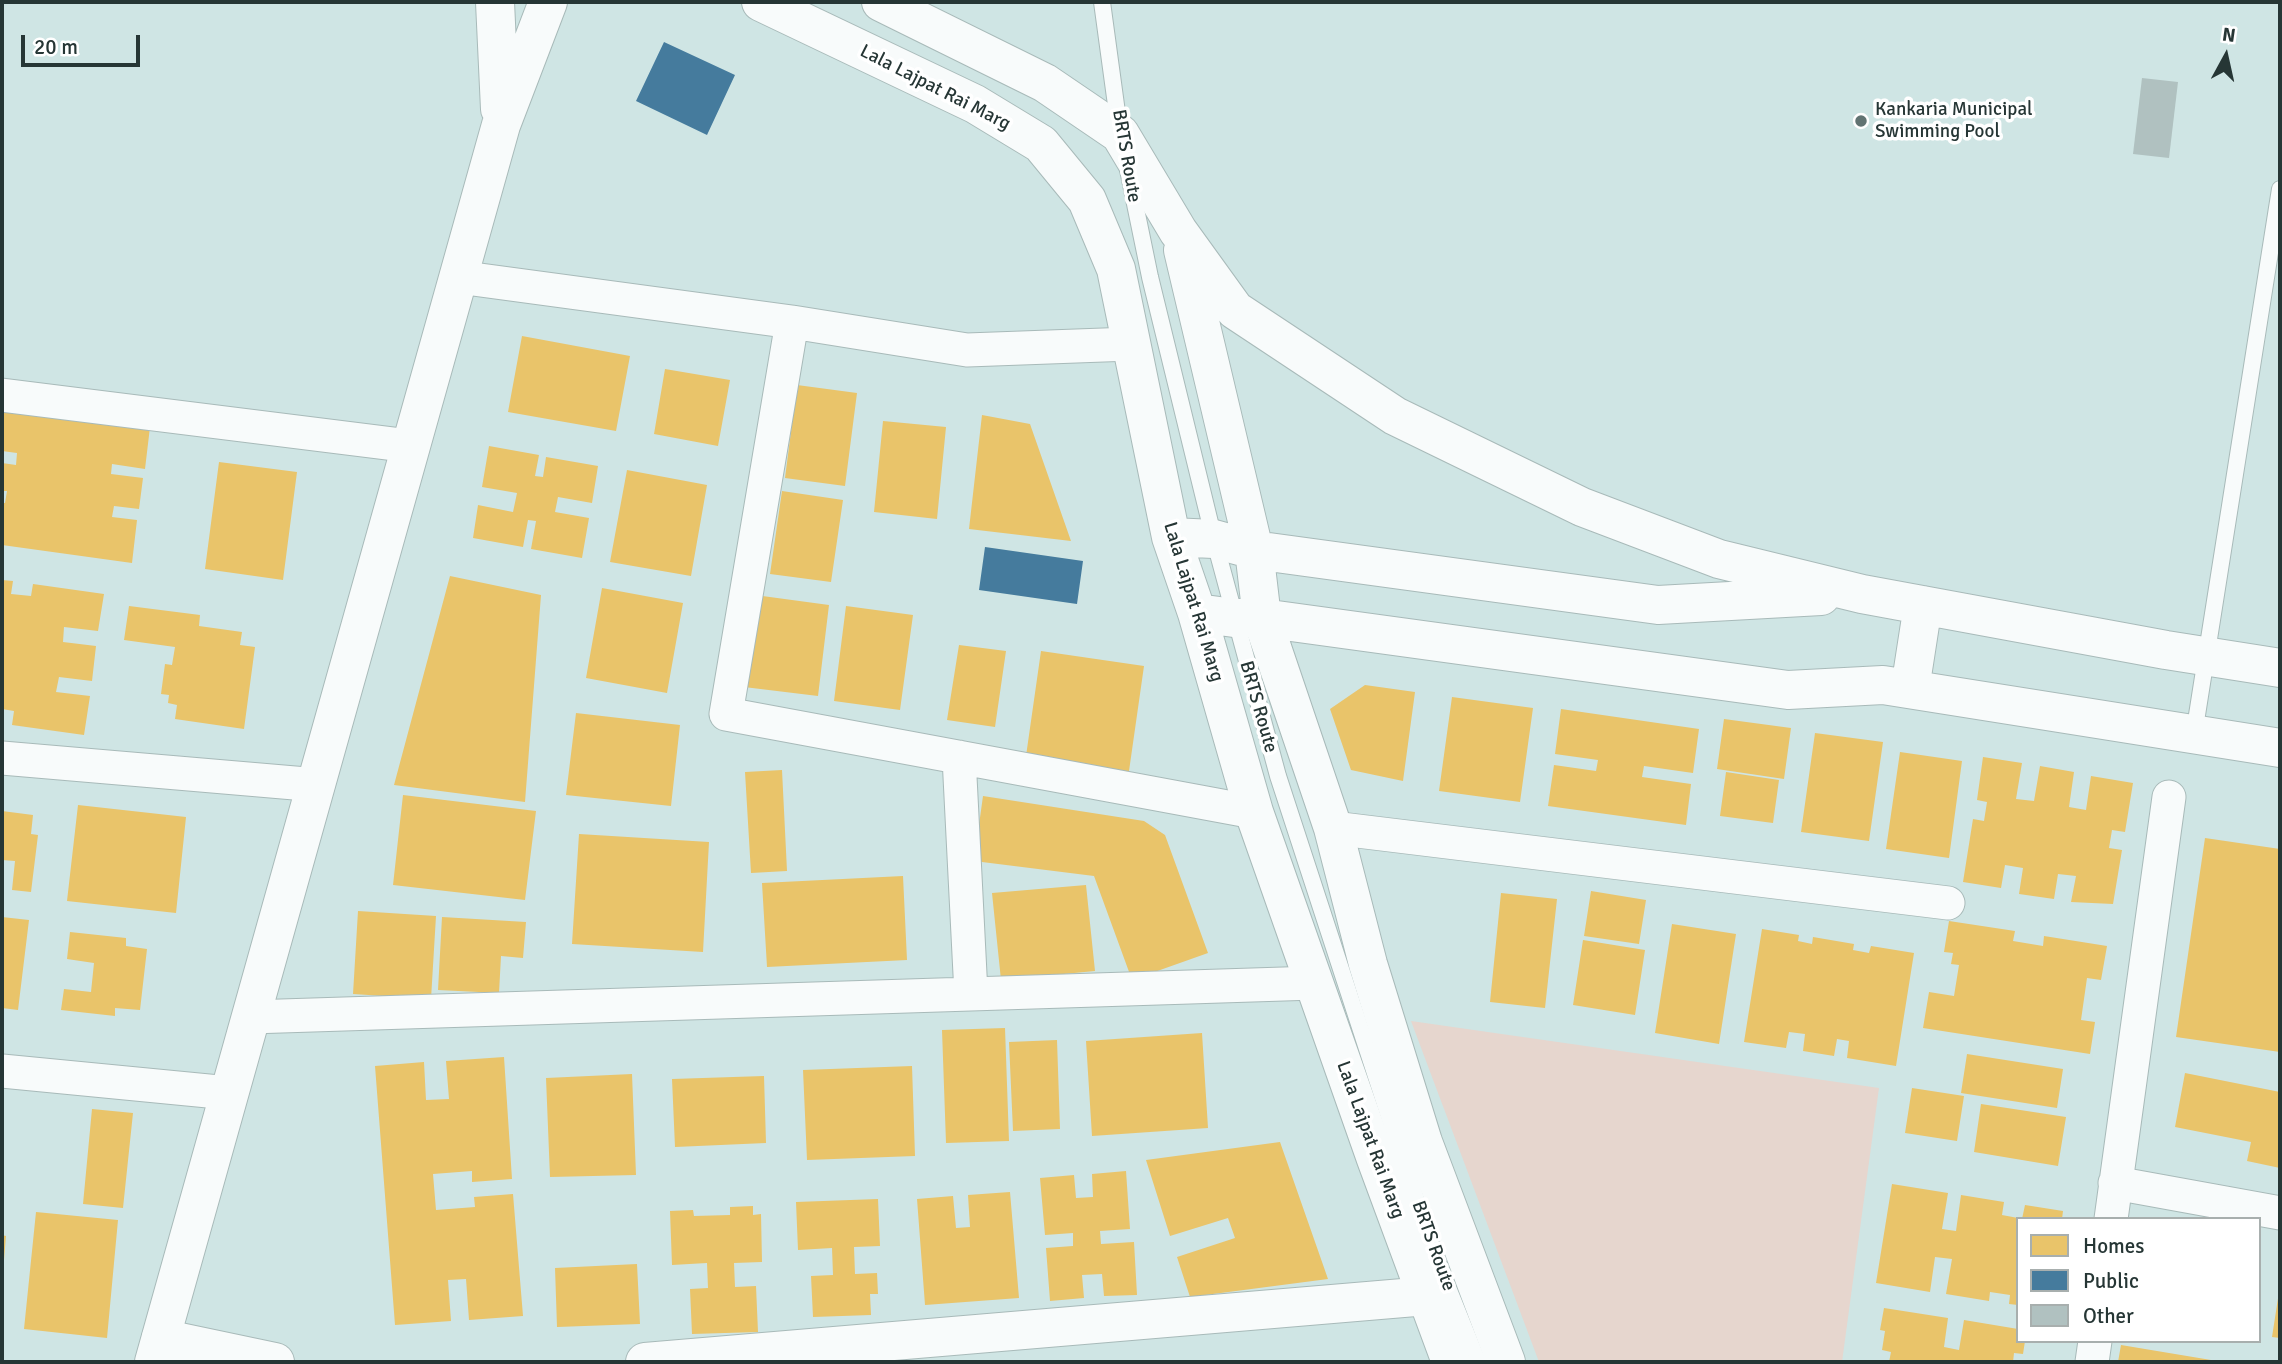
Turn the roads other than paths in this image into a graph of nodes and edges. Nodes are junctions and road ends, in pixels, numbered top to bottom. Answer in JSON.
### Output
{"nodes":[{"id":1,"x":495,"y":2,"type":"edge"},
{"id":2,"x":548,"y":2,"type":"edge"},
{"id":3,"x":761,"y":2,"type":"edge"},
{"id":4,"x":881,"y":2,"type":"edge"},
{"id":5,"x":1102,"y":2,"type":"edge"},
{"id":6,"x":501,"y":125,"type":"junction"},
{"id":7,"x":1120,"y":134,"type":"junction"},
{"id":8,"x":2280,"y":189,"type":"edge"},
{"id":9,"x":1178,"y":231,"type":"junction"},
{"id":10,"x":458,"y":277,"type":"junction"},
{"id":11,"x":792,"y":322,"type":"junction"},
{"id":12,"x":1131,"y":344,"type":"junction"},
{"id":13,"x":2,"y":395,"type":"edge"},
{"id":14,"x":410,"y":446,"type":"junction"},
{"id":15,"x":1171,"y":537,"type":"junction"},
{"id":16,"x":1214,"y":539,"type":"junction"},
{"id":17,"x":1254,"y":550,"type":"junction"},
{"id":18,"x":1862,"y":594,"type":"junction"},
{"id":19,"x":1923,"y":605,"type":"junction"},
{"id":20,"x":1231,"y":616,"type":"junction"},
{"id":21,"x":2207,"y":657,"type":"junction"},
{"id":22,"x":2280,"y":668,"type":"edge"},
{"id":23,"x":1910,"y":689,"type":"junction"},
{"id":24,"x":2194,"y":734,"type":"junction"},
{"id":25,"x":2280,"y":748,"type":"edge"},
{"id":26,"x":959,"y":757,"type":"junction"},
{"id":27,"x":2,"y":758,"type":"edge"},
{"id":28,"x":318,"y":785,"type":"junction"},
{"id":29,"x":2169,"y":797,"type":"dead end"},
{"id":30,"x":1254,"y":812,"type":"junction"},
{"id":31,"x":1334,"y":828,"type":"junction"},
{"id":32,"x":1948,"y":903,"type":"dead end"},
{"id":33,"x":1315,"y":983,"type":"junction"},
{"id":34,"x":971,"y":994,"type":"junction"},
{"id":35,"x":250,"y":1017,"type":"junction"},
{"id":36,"x":2,"y":1071,"type":"edge"},
{"id":37,"x":229,"y":1093,"type":"junction"},
{"id":38,"x":2115,"y":1183,"type":"junction"},
{"id":39,"x":2280,"y":1213,"type":"edge"},
{"id":40,"x":2111,"y":1217,"type":"edge"},
{"id":41,"x":1427,"y":1296,"type":"junction"},
{"id":42,"x":2095,"y":1343,"type":"edge"},
{"id":43,"x":157,"y":1350,"type":"edge"},
{"id":44,"x":275,"y":1362,"type":"edge"},
{"id":45,"x":645,"y":1362,"type":"edge"},
{"id":46,"x":1451,"y":1362,"type":"edge"},
{"id":47,"x":1478,"y":1362,"type":"edge"},
{"id":48,"x":1506,"y":1362,"type":"edge"},
{"id":49,"x":2092,"y":1362,"type":"edge"}],
"edges":[{"from":1,"to":6,"type":"main road"},
{"from":2,"to":6,"type":"main road"},
{"from":3,"to":12,"type":"main road","name":"Lala Lajpat Rai Marg"},
{"from":4,"to":7,"type":"main road"},
{"from":5,"to":7,"type":"lane","name":"BRTS Route"},
{"from":6,"to":10,"type":"main road"},
{"from":7,"to":9,"type":"main road"},
{"from":7,"to":16,"type":"lane","name":"BRTS Route"},
{"from":8,"to":21,"type":"lane"},
{"from":9,"to":17,"type":"main road","name":"Lala Lajpat Rai Marg"},
{"from":9,"to":18,"type":"main road"},
{"from":10,"to":11,"type":"street"},
{"from":10,"to":14,"type":"main road"},
{"from":11,"to":12,"type":"street"},
{"from":11,"to":26,"type":"street"},
{"from":12,"to":15,"type":"main road","name":"Lala Lajpat Rai Marg"},
{"from":13,"to":14,"type":"street"},
{"from":14,"to":28,"type":"main road"},
{"from":15,"to":16,"type":"main road"},
{"from":15,"to":20,"type":"main road","name":"Lala Lajpat Rai Marg"},
{"from":16,"to":17,"type":"main road"},
{"from":16,"to":20,"type":"lane","name":"BRTS Route"},
{"from":17,"to":18,"type":"main road"},
{"from":17,"to":20,"type":"main road","name":"Lala Lajpat Rai Marg"},
{"from":18,"to":19,"type":"main road"},
{"from":19,"to":21,"type":"main road"},
{"from":19,"to":23,"type":"main road"},
{"from":20,"to":23,"type":"main road"},
{"from":20,"to":30,"type":"main road","name":"Lala Lajpat Rai Marg"},
{"from":20,"to":31,"type":"main road","name":"Lala Lajpat Rai Marg"},
{"from":20,"to":47,"type":"lane","name":"BRTS Route"},
{"from":21,"to":22,"type":"main road"},
{"from":21,"to":24,"type":"lane"},
{"from":23,"to":24,"type":"main road"},
{"from":24,"to":25,"type":"main road"},
{"from":26,"to":30,"type":"street"},
{"from":26,"to":34,"type":"street"},
{"from":27,"to":28,"type":"street"},
{"from":28,"to":35,"type":"main road"},
{"from":29,"to":38,"type":"street"},
{"from":30,"to":33,"type":"main road","name":"Lala Lajpat Rai Marg"},
{"from":31,"to":32,"type":"street"},
{"from":31,"to":48,"type":"main road","name":"Lala Lajpat Rai Marg"},
{"from":33,"to":34,"type":"street"},
{"from":33,"to":41,"type":"main road","name":"Lala Lajpat Rai Marg"},
{"from":34,"to":35,"type":"street"},
{"from":35,"to":37,"type":"main road"},
{"from":36,"to":37,"type":"street"},
{"from":37,"to":43,"type":"main road"},
{"from":38,"to":39,"type":"street"},
{"from":38,"to":40,"type":"street"},
{"from":41,"to":45,"type":"main road"},
{"from":41,"to":46,"type":"main road","name":"Lala Lajpat Rai Marg"},
{"from":42,"to":49,"type":"street"},
{"from":43,"to":44,"type":"main road"}]}
